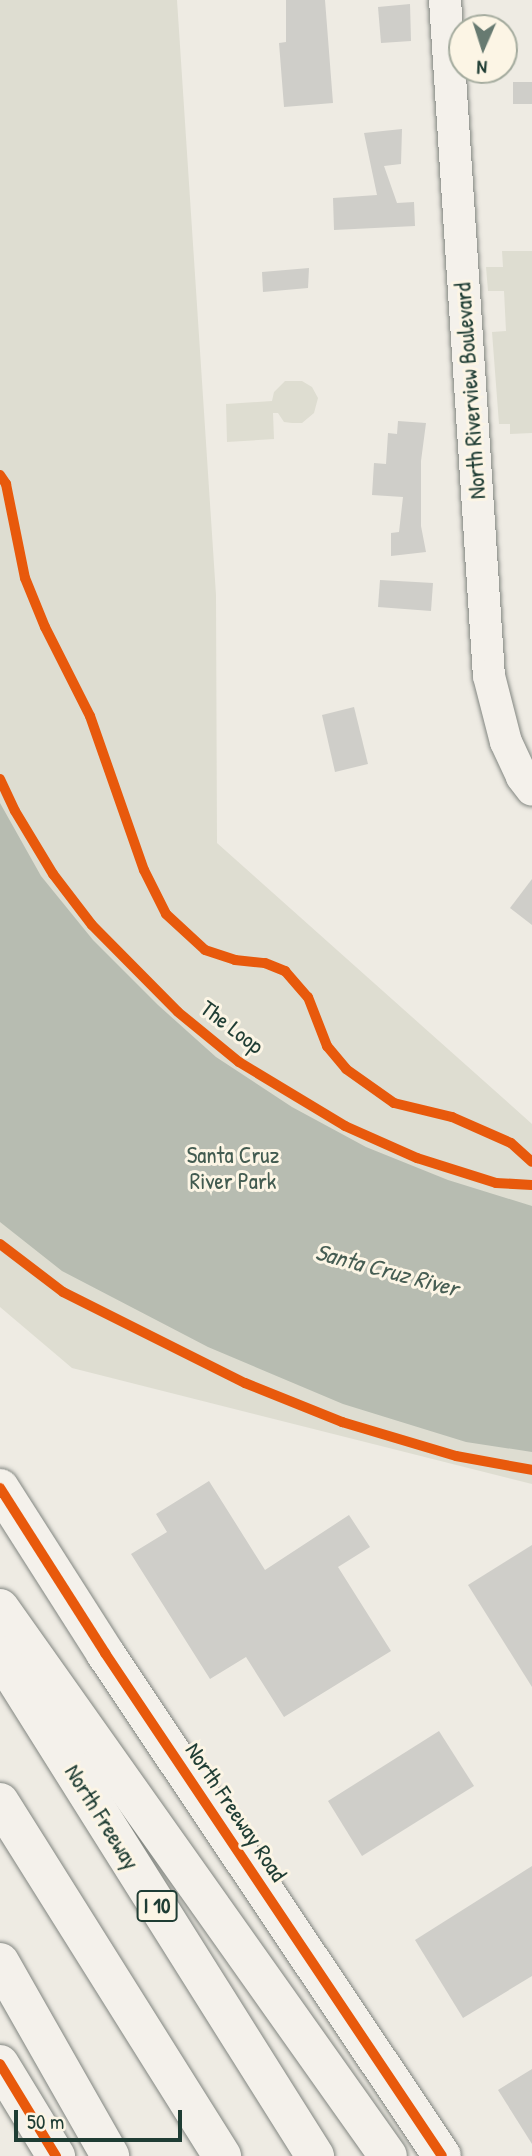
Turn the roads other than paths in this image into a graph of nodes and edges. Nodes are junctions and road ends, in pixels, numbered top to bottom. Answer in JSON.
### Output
{"nodes":[{"id":1,"x":445,"y":0,"type":"edge"},
{"id":2,"x":527,"y":784,"type":"edge"},
{"id":3,"x":0,"y":1488,"type":"edge"},
{"id":4,"x":0,"y":1608,"type":"edge"},
{"id":5,"x":0,"y":1655,"type":"edge"},
{"id":6,"x":0,"y":1802,"type":"edge"},
{"id":7,"x":0,"y":1962,"type":"edge"},
{"id":8,"x":0,"y":2064,"type":"edge"},
{"id":9,"x":56,"y":2156,"type":"edge"},
{"id":10,"x":110,"y":2156,"type":"edge"},
{"id":11,"x":222,"y":2156,"type":"edge"},
{"id":12,"x":315,"y":2156,"type":"edge"},
{"id":13,"x":388,"y":2156,"type":"edge"},
{"id":14,"x":442,"y":2156,"type":"edge"}],
"edges":[{"from":1,"to":2,"type":"street","name":"North Riverview Boulevard"},
{"from":3,"to":14,"type":"main road","name":"North Freeway Road"},
{"from":4,"to":13,"type":"main road"},
{"from":5,"to":12,"type":"main road","name":"North Freeway","number":"I 10"},
{"from":6,"to":11,"type":"main road"},
{"from":7,"to":10,"type":"main road"},
{"from":8,"to":9,"type":"main road"}]}
